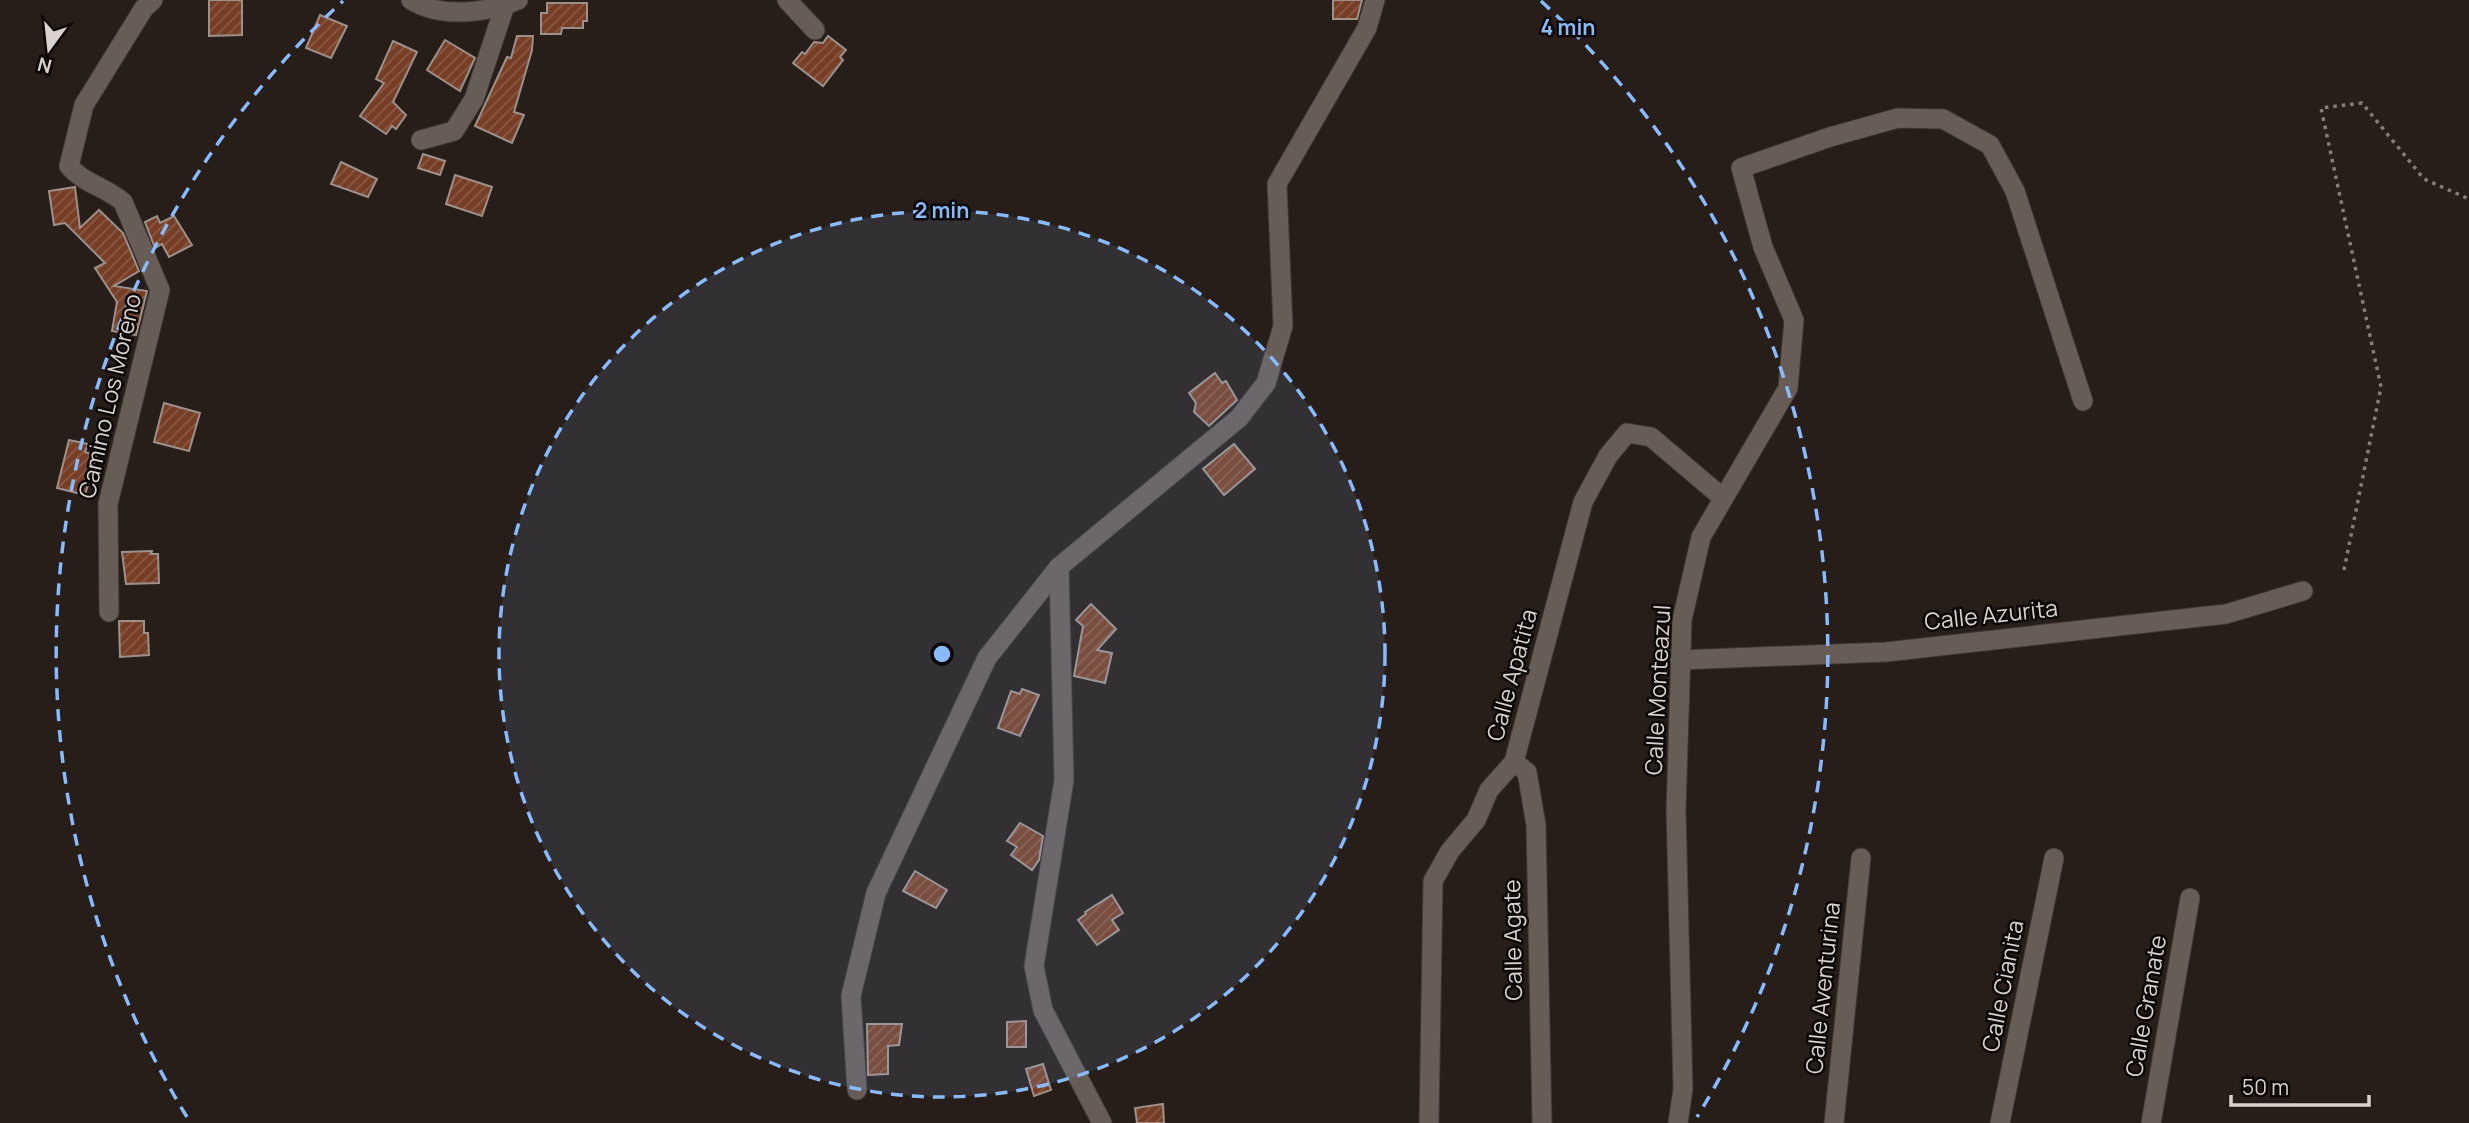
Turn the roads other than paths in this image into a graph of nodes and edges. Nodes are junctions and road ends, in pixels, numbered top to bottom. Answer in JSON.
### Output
{"nodes":[{"id":1,"x":153,"y":0,"type":"edge"},
{"id":2,"x":411,"y":0,"type":"edge"},
{"id":3,"x":787,"y":0,"type":"edge"},
{"id":4,"x":1375,"y":0,"type":"edge"},
{"id":5,"x":511,"y":3,"type":"edge"},
{"id":6,"x":815,"y":30,"type":"dead end"},
{"id":7,"x":421,"y":140,"type":"dead end"},
{"id":8,"x":2083,"y":401,"type":"dead end"},
{"id":9,"x":1723,"y":498,"type":"junction"},
{"id":10,"x":1059,"y":567,"type":"junction"},
{"id":11,"x":2303,"y":591,"type":"dead end"},
{"id":12,"x":109,"y":612,"type":"dead end"},
{"id":13,"x":1680,"y":660,"type":"junction"},
{"id":14,"x":1514,"y":762,"type":"junction"},
{"id":15,"x":1861,"y":858,"type":"dead end"},
{"id":16,"x":2054,"y":858,"type":"dead end"},
{"id":17,"x":2190,"y":898,"type":"dead end"},
{"id":18,"x":857,"y":1090,"type":"dead end"},
{"id":19,"x":1102,"y":1123,"type":"edge"},
{"id":20,"x":1429,"y":1123,"type":"edge"},
{"id":21,"x":1542,"y":1123,"type":"edge"},
{"id":22,"x":1678,"y":1123,"type":"edge"},
{"id":23,"x":1834,"y":1123,"type":"edge"},
{"id":24,"x":2000,"y":1123,"type":"edge"},
{"id":25,"x":2151,"y":1123,"type":"edge"}],
"edges":[{"from":1,"to":12,"type":"street","name":"Camino Los Moreno"},
{"from":2,"to":5,"type":"street"},
{"from":3,"to":6,"type":"street"},
{"from":4,"to":10,"type":"street"},
{"from":5,"to":7,"type":"street"},
{"from":8,"to":9,"type":"street","name":"Calle Monteazul"},
{"from":9,"to":13,"type":"street","name":"Calle Monteazul"},
{"from":9,"to":14,"type":"street","name":"Calle Apatita"},
{"from":10,"to":18,"type":"street"},
{"from":10,"to":19,"type":"street"},
{"from":11,"to":13,"type":"street","name":"Calle Azurita"},
{"from":13,"to":22,"type":"street","name":"Calle Monteazul"},
{"from":14,"to":20,"type":"street","name":"Calle Apatita"},
{"from":14,"to":21,"type":"street","name":"Calle Agate"},
{"from":15,"to":23,"type":"street","name":"Calle Aventurina"},
{"from":16,"to":24,"type":"street","name":"Calle Cianita"},
{"from":17,"to":25,"type":"street","name":"Calle Granate"}]}
